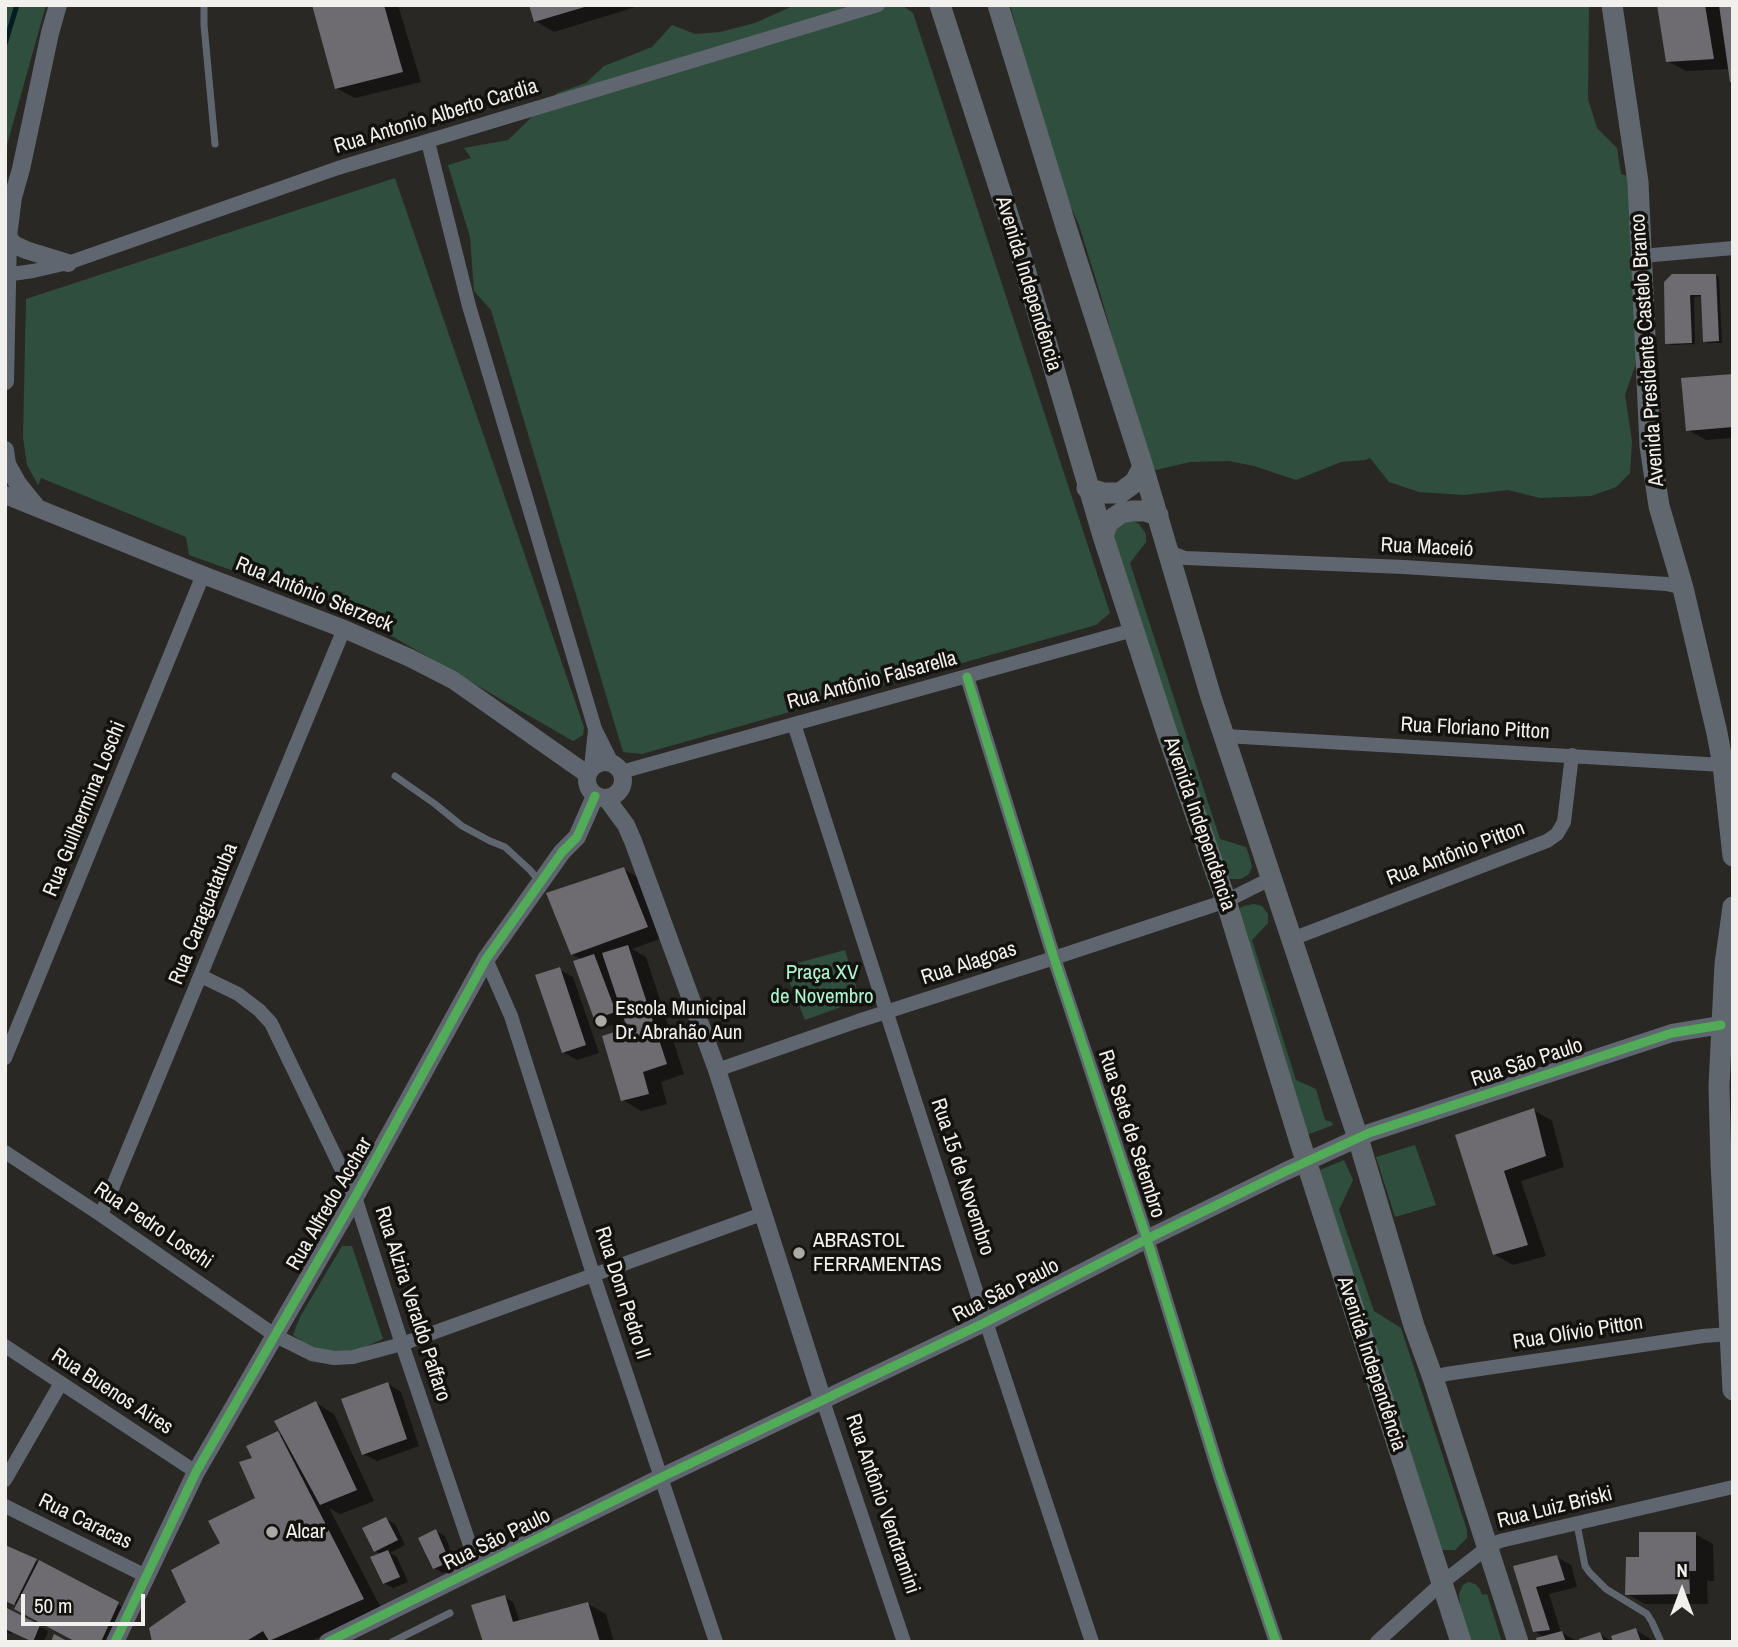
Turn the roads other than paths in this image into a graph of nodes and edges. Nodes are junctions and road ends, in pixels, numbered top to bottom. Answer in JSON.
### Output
{"nodes":[{"id":1,"x":58,"y":5,"type":"edge"},
{"id":2,"x":204,"y":5,"type":"edge"},
{"id":3,"x":878,"y":5,"type":"edge"},
{"id":4,"x":940,"y":5,"type":"edge"},
{"id":5,"x":998,"y":5,"type":"edge"},
{"id":6,"x":1612,"y":5,"type":"edge"},
{"id":7,"x":428,"y":142,"type":"junction"},
{"id":8,"x":215,"y":144,"type":"dead end"},
{"id":9,"x":8,"y":236,"type":"junction"},
{"id":10,"x":1733,"y":248,"type":"edge"},
{"id":11,"x":1642,"y":256,"type":"junction"},
{"id":12,"x":68,"y":263,"type":"junction"},
{"id":13,"x":7,"y":275,"type":"edge"},
{"id":14,"x":5,"y":381,"type":"edge"},
{"id":15,"x":5,"y":450,"type":"edge"},
{"id":16,"x":1143,"y":467,"type":"junction"},
{"id":17,"x":1087,"y":488,"type":"junction"},
{"id":18,"x":5,"y":495,"type":"edge"},
{"id":19,"x":37,"y":508,"type":"junction"},
{"id":20,"x":1157,"y":515,"type":"junction"},
{"id":21,"x":1103,"y":536,"type":"junction"},
{"id":22,"x":1169,"y":552,"type":"junction"},
{"id":23,"x":203,"y":575,"type":"junction"},
{"id":24,"x":1683,"y":588,"type":"junction"},
{"id":25,"x":344,"y":629,"type":"junction"},
{"id":26,"x":1133,"y":630,"type":"junction"},
{"id":27,"x":967,"y":677,"type":"junction"},
{"id":28,"x":794,"y":724,"type":"junction"},
{"id":29,"x":595,"y":729,"type":"junction"},
{"id":30,"x":1224,"y":736,"type":"junction"},
{"id":31,"x":1572,"y":755,"type":"junction"},
{"id":32,"x":1723,"y":765,"type":"junction"},
{"id":33,"x":589,"y":771,"type":"junction"},
{"id":34,"x":618,"y":773,"type":"junction"},
{"id":35,"x":395,"y":776,"type":"dead end"},
{"id":36,"x":600,"y":797,"type":"junction"},
{"id":37,"x":626,"y":825,"type":"junction"},
{"id":38,"x":1733,"y":856,"type":"edge"},
{"id":39,"x":1272,"y":878,"type":"junction"},
{"id":40,"x":540,"y":883,"type":"junction"},
{"id":41,"x":1226,"y":901,"type":"junction"},
{"id":42,"x":1733,"y":907,"type":"edge"},
{"id":43,"x":1292,"y":939,"type":"junction"},
{"id":44,"x":1054,"y":958,"type":"junction"},
{"id":45,"x":486,"y":959,"type":"junction"},
{"id":46,"x":201,"y":976,"type":"junction"},
{"id":47,"x":887,"y":1013,"type":"junction"},
{"id":48,"x":1721,"y":1025,"type":"junction"},
{"id":49,"x":5,"y":1058,"type":"edge"},
{"id":50,"x":717,"y":1070,"type":"junction"},
{"id":51,"x":1358,"y":1138,"type":"junction"},
{"id":52,"x":5,"y":1152,"type":"edge"},
{"id":53,"x":1307,"y":1161,"type":"junction"},
{"id":54,"x":355,"y":1197,"type":"junction"},
{"id":55,"x":101,"y":1214,"type":"junction"},
{"id":56,"x":762,"y":1214,"type":"junction"},
{"id":57,"x":1147,"y":1239,"type":"junction"},
{"id":58,"x":593,"y":1274,"type":"junction"},
{"id":59,"x":986,"y":1322,"type":"junction"},
{"id":60,"x":1730,"y":1334,"type":"junction"},
{"id":61,"x":276,"y":1336,"type":"junction"},
{"id":62,"x":402,"y":1344,"type":"junction"},
{"id":63,"x":5,"y":1346,"type":"edge"},
{"id":64,"x":1433,"y":1378,"type":"junction"},
{"id":65,"x":61,"y":1383,"type":"junction"},
{"id":66,"x":1733,"y":1390,"type":"edge"},
{"id":67,"x":823,"y":1401,"type":"junction"},
{"id":68,"x":196,"y":1472,"type":"junction"},
{"id":69,"x":662,"y":1477,"type":"junction"},
{"id":70,"x":5,"y":1480,"type":"edge"},
{"id":71,"x":1733,"y":1487,"type":"edge"},
{"id":72,"x":5,"y":1507,"type":"edge"},
{"id":73,"x":1577,"y":1524,"type":"junction"},
{"id":74,"x":1488,"y":1547,"type":"junction"},
{"id":75,"x":478,"y":1569,"type":"junction"},
{"id":76,"x":146,"y":1576,"type":"junction"},
{"id":77,"x":1443,"y":1582,"type":"junction"},
{"id":78,"x":450,"y":1613,"type":"dead end"},
{"id":79,"x":336,"y":1640,"type":"edge"},
{"id":80,"x":114,"y":1642,"type":"edge"},
{"id":81,"x":392,"y":1642,"type":"edge"},
{"id":82,"x":716,"y":1642,"type":"edge"},
{"id":83,"x":904,"y":1642,"type":"edge"},
{"id":84,"x":1092,"y":1642,"type":"edge"},
{"id":85,"x":1276,"y":1642,"type":"edge"},
{"id":86,"x":1377,"y":1642,"type":"edge"},
{"id":87,"x":1461,"y":1642,"type":"edge"},
{"id":88,"x":1518,"y":1642,"type":"edge"},
{"id":89,"x":1661,"y":1642,"type":"edge"}],
"edges":[{"from":1,"to":9,"type":"street"},
{"from":2,"to":8,"type":"lane"},
{"from":3,"to":7,"type":"street","name":"Rua Antonio Alberto Cardia"},
{"from":4,"to":17,"type":"main road","name":"Avenida Independência"},
{"from":5,"to":16,"type":"main road"},
{"from":6,"to":11,"type":"main road","name":"Avenida Presidente Castelo Branco"},
{"from":7,"to":12,"type":"street","name":"Rua Antonio Alberto Cardia"},
{"from":7,"to":29,"type":"street"},
{"from":9,"to":12,"type":"street"},
{"from":9,"to":13,"type":"street"},
{"from":10,"to":11,"type":"street"},
{"from":11,"to":24,"type":"main road","name":"Avenida Presidente Castelo Branco"},
{"from":12,"to":13,"type":"street","name":"Rua Antonio Alberto Cardia"},
{"from":13,"to":14,"type":"street"},
{"from":15,"to":19,"type":"street"},
{"from":16,"to":17,"type":"main road"},
{"from":16,"to":20,"type":"main road"},
{"from":17,"to":21,"type":"main road","name":"Avenida Independência"},
{"from":18,"to":19,"type":"street","name":"Rua Antônio Sterzeck"},
{"from":19,"to":23,"type":"street","name":"Rua Antônio Sterzeck"},
{"from":20,"to":21,"type":"main road"},
{"from":20,"to":22,"type":"main road"},
{"from":21,"to":26,"type":"main road","name":"Avenida Independência"},
{"from":22,"to":24,"type":"street","name":"Rua Maceió"},
{"from":22,"to":30,"type":"main road"},
{"from":23,"to":25,"type":"street","name":"Rua Antônio Sterzeck"},
{"from":23,"to":49,"type":"street","name":"Rua Guilhermina Loschi"},
{"from":24,"to":32,"type":"main road","name":"Avenida Presidente Castelo Branco"},
{"from":25,"to":33,"type":"street","name":"Rua Antônio Sterzeck"},
{"from":25,"to":46,"type":"street","name":"Rua Caraguatatuba"},
{"from":26,"to":27,"type":"street","name":"Rua Antônio Falsarella"},
{"from":26,"to":41,"type":"main road","name":"Avenida Independência"},
{"from":27,"to":28,"type":"street","name":"Rua Antônio Falsarella"},
{"from":27,"to":44,"type":"street","name":"Rua Sete de Setembro"},
{"from":28,"to":34,"type":"street","name":"Rua Antônio Falsarella"},
{"from":28,"to":47,"type":"street","name":"Rua 15 de Novembro"},
{"from":29,"to":33,"type":"street"},
{"from":29,"to":34,"type":"street"},
{"from":30,"to":31,"type":"street","name":"Rua Floriano Pitton"},
{"from":30,"to":39,"type":"main road"},
{"from":31,"to":32,"type":"street","name":"Rua Floriano Pitton"},
{"from":31,"to":43,"type":"street","name":"Rua Antônio Pitton"},
{"from":32,"to":38,"type":"main road","name":"Avenida Presidente Castelo Branco"},
{"from":33,"to":34,"type":"street"},
{"from":33,"to":36,"type":"street"},
{"from":34,"to":36,"type":"street"},
{"from":34,"to":37,"type":"street","name":"Rua Antônio Vendramini"},
{"from":35,"to":40,"type":"lane"},
{"from":36,"to":37,"type":"street","name":"Rua Antônio Vendramini"},
{"from":36,"to":40,"type":"street","name":"Rua Alfredo Acchar"},
{"from":37,"to":50,"type":"street","name":"Rua Antônio Vendramini"},
{"from":39,"to":41,"type":"street","name":"Rua Alagoas"},
{"from":39,"to":43,"type":"main road"},
{"from":40,"to":45,"type":"street","name":"Rua Alfredo Acchar"},
{"from":41,"to":44,"type":"street","name":"Rua Alagoas"},
{"from":41,"to":53,"type":"main road","name":"Avenida Independência"},
{"from":42,"to":48,"type":"main road"},
{"from":43,"to":51,"type":"main road"},
{"from":44,"to":47,"type":"street","name":"Rua Alagoas"},
{"from":44,"to":57,"type":"street","name":"Rua Sete de Setembro"},
{"from":45,"to":54,"type":"street","name":"Rua Alfredo Acchar"},
{"from":45,"to":58,"type":"street","name":"Rua Dom Pedro II"},
{"from":46,"to":54,"type":"street","name":"Rua Alzira Veraldo Paffaro"},
{"from":46,"to":55,"type":"street","name":"Rua Caraguatatuba"},
{"from":47,"to":50,"type":"street","name":"Rua Alagoas"},
{"from":47,"to":59,"type":"street","name":"Rua 15 de Novembro"},
{"from":48,"to":51,"type":"street","name":"Rua São Paulo"},
{"from":48,"to":60,"type":"main road"},
{"from":50,"to":56,"type":"street","name":"Rua Antônio Vendramini"},
{"from":51,"to":53,"type":"street","name":"Rua São Paulo"},
{"from":51,"to":64,"type":"main road"},
{"from":52,"to":55,"type":"street","name":"Rua Pedro Loschi"},
{"from":53,"to":57,"type":"street","name":"Rua São Paulo"},
{"from":53,"to":77,"type":"main road","name":"Avenida Independência"},
{"from":54,"to":61,"type":"street","name":"Rua Alfredo Acchar"},
{"from":54,"to":62,"type":"street","name":"Rua Alzira Veraldo Paffaro"},
{"from":55,"to":61,"type":"street","name":"Rua Pedro Loschi"},
{"from":56,"to":58,"type":"street","name":"Rua Pedro Loschi"},
{"from":56,"to":67,"type":"street","name":"Rua Antônio Vendramini"},
{"from":57,"to":59,"type":"street","name":"Rua São Paulo"},
{"from":57,"to":85,"type":"street","name":"Rua Sete de Setembro"},
{"from":58,"to":62,"type":"street","name":"Rua Pedro Loschi"},
{"from":58,"to":69,"type":"street","name":"Rua Dom Pedro II"},
{"from":59,"to":67,"type":"street","name":"Rua São Paulo"},
{"from":59,"to":84,"type":"street","name":"Rua 15 de Novembro"},
{"from":60,"to":64,"type":"street","name":"Rua Olívio Pitton"},
{"from":60,"to":66,"type":"main road"},
{"from":61,"to":62,"type":"street","name":"Rua Pedro Loschi"},
{"from":61,"to":68,"type":"street","name":"Rua Alfredo Acchar"},
{"from":62,"to":75,"type":"street","name":"Rua Alzira Veraldo Paffaro"},
{"from":63,"to":65,"type":"street","name":"Rua Buenos Aires"},
{"from":64,"to":74,"type":"main road"},
{"from":65,"to":68,"type":"street","name":"Rua Buenos Aires"},
{"from":65,"to":70,"type":"street"},
{"from":67,"to":69,"type":"street","name":"Rua São Paulo"},
{"from":67,"to":83,"type":"street","name":"Rua Antônio Vendramini"},
{"from":68,"to":76,"type":"street","name":"Rua Alfredo Acchar"},
{"from":69,"to":75,"type":"street","name":"Rua São Paulo"},
{"from":69,"to":82,"type":"street","name":"Rua Dom Pedro II"},
{"from":71,"to":73,"type":"street","name":"Rua Luiz Briski"},
{"from":72,"to":76,"type":"street","name":"Rua Caracas"},
{"from":73,"to":74,"type":"street","name":"Rua Luiz Briski"},
{"from":73,"to":89,"type":"lane"},
{"from":74,"to":77,"type":"street","name":"Rua Luiz Briski"},
{"from":74,"to":88,"type":"main road"},
{"from":75,"to":79,"type":"street","name":"Rua São Paulo"},
{"from":76,"to":80,"type":"street","name":"Rua Alfredo Acchar"},
{"from":77,"to":86,"type":"street","name":"Rua Luiz Briski"},
{"from":77,"to":87,"type":"main road","name":"Avenida Independência"},
{"from":78,"to":81,"type":"lane"}]}
